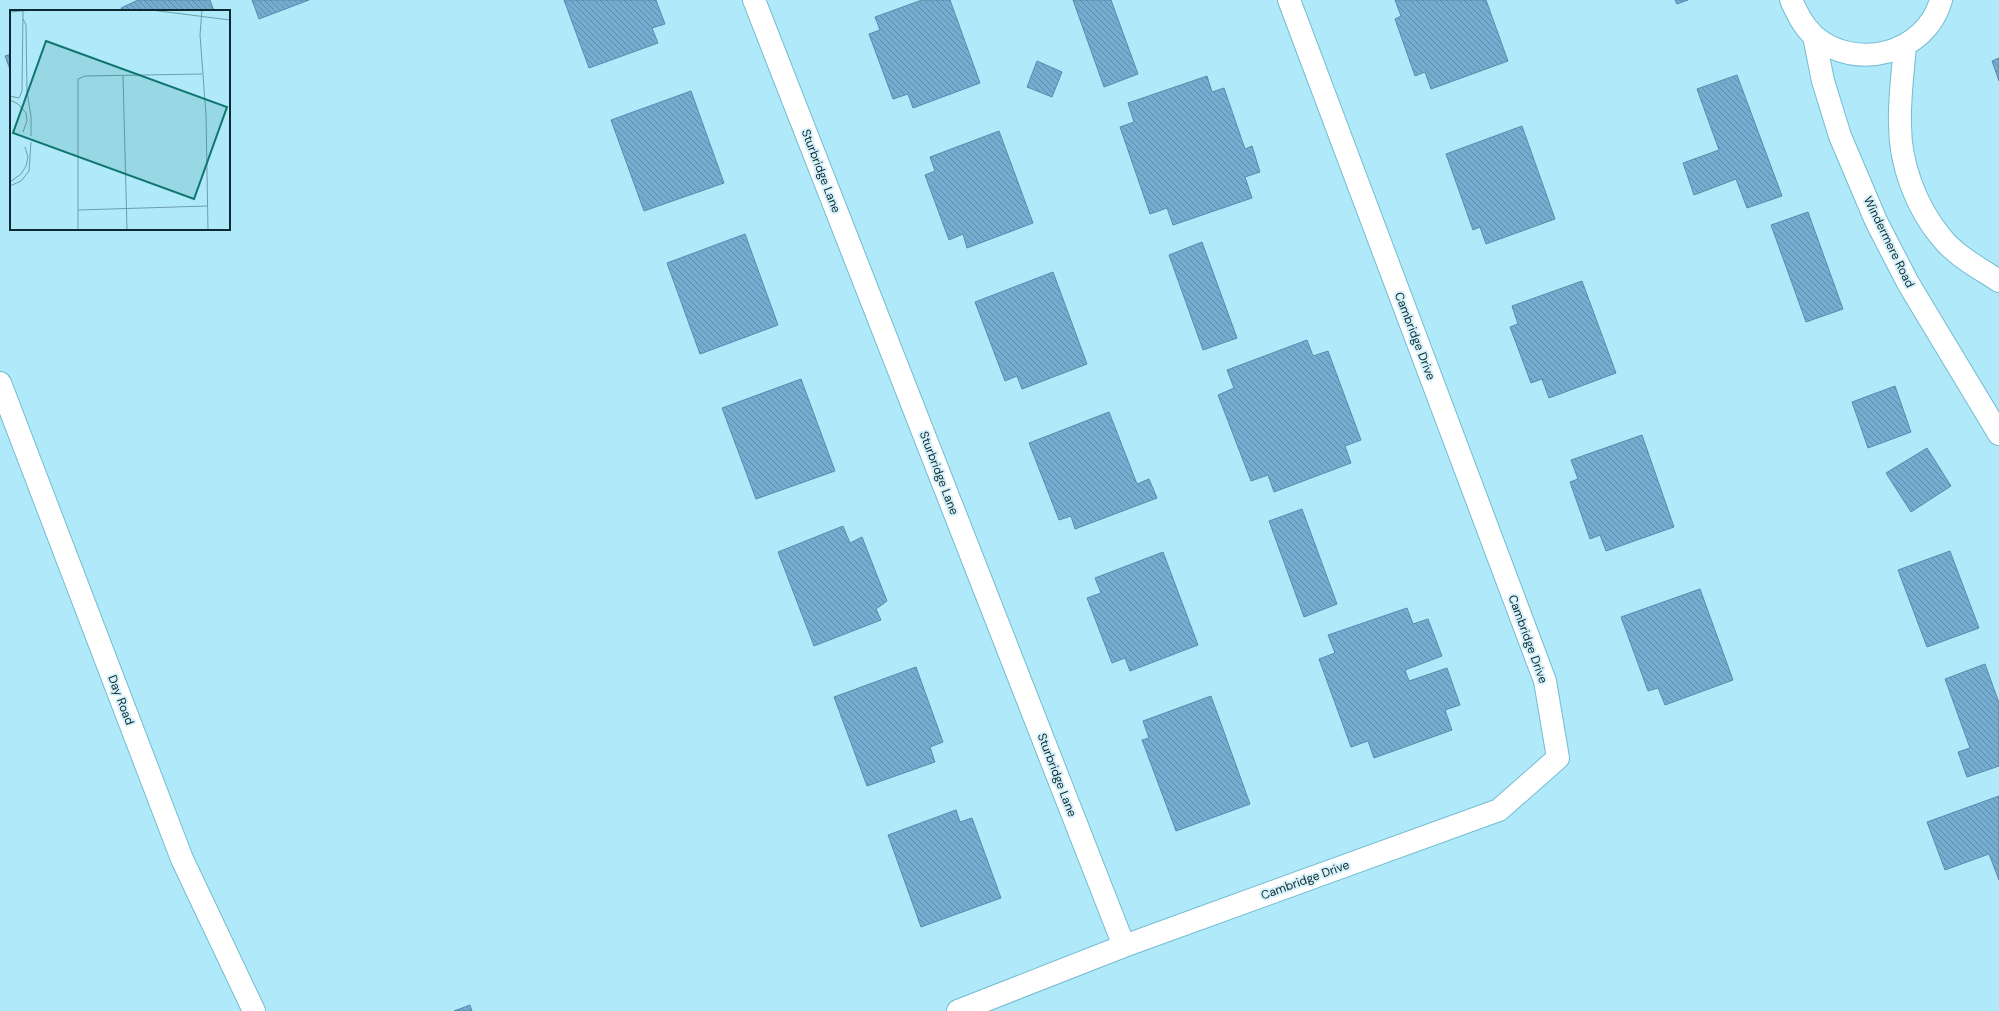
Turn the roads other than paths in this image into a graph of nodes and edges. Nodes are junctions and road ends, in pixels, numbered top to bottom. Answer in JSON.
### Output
{"nodes":[{"id":1,"x":754,"y":0,"type":"edge"},
{"id":2,"x":1289,"y":0,"type":"edge"},
{"id":3,"x":1792,"y":0,"type":"edge"},
{"id":4,"x":1941,"y":0,"type":"edge"},
{"id":5,"x":1814,"y":36,"type":"junction"},
{"id":6,"x":1905,"y":46,"type":"junction"},
{"id":7,"x":1999,"y":281,"type":"edge"},
{"id":8,"x":0,"y":383,"type":"edge"},
{"id":9,"x":1999,"y":434,"type":"edge"},
{"id":10,"x":1124,"y":946,"type":"junction"},
{"id":11,"x":254,"y":1011,"type":"edge"},
{"id":12,"x":958,"y":1011,"type":"edge"}],
"edges":[{"from":1,"to":10,"type":"street","name":"Sturbridge Lane"},
{"from":2,"to":10,"type":"street","name":"Cambridge Drive"},
{"from":3,"to":5,"type":"street"},
{"from":4,"to":6,"type":"street"},
{"from":5,"to":6,"type":"street"},
{"from":5,"to":9,"type":"street","name":"Windermere Road"},
{"from":6,"to":7,"type":"street"},
{"from":8,"to":11,"type":"street","name":"Day Road"},
{"from":10,"to":12,"type":"street","name":"Cambridge Drive"}]}
